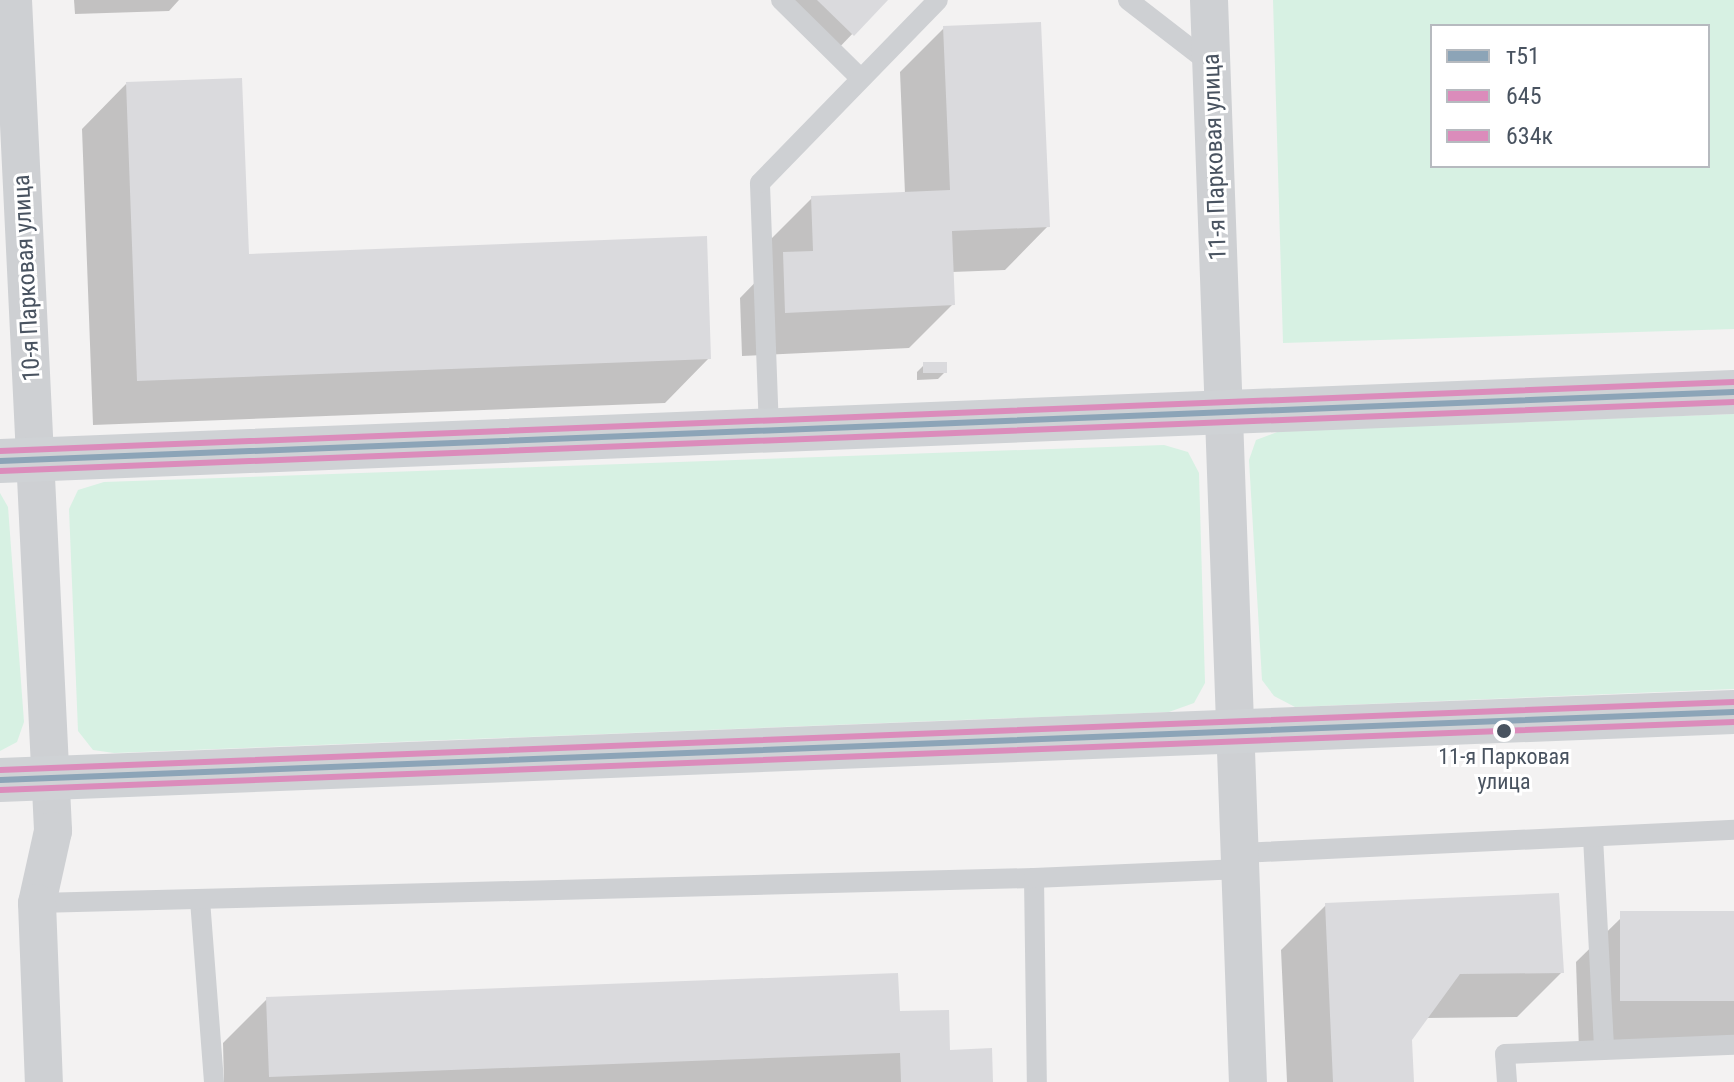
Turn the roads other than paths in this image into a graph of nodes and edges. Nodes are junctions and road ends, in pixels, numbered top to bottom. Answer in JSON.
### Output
{"nodes":[{"id":1,"x":13,"y":0,"type":"edge"},
{"id":2,"x":781,"y":0,"type":"edge"},
{"id":3,"x":938,"y":0,"type":"edge"},
{"id":4,"x":1128,"y":0,"type":"edge"},
{"id":5,"x":1209,"y":0,"type":"edge"},
{"id":6,"x":1212,"y":65,"type":"junction"},
{"id":7,"x":860,"y":78,"type":"junction"},
{"id":8,"x":12,"y":204,"type":"edge"},
{"id":9,"x":1734,"y":392,"type":"edge"},
{"id":10,"x":1224,"y":412,"type":"junction"},
{"id":11,"x":769,"y":430,"type":"junction"},
{"id":12,"x":18,"y":461,"type":"edge"},
{"id":13,"x":1734,"y":712,"type":"edge"},
{"id":14,"x":1235,"y":733,"type":"junction"},
{"id":15,"x":50,"y":778,"type":"junction"},
{"id":16,"x":0,"y":780,"type":"edge"},
{"id":17,"x":1734,"y":830,"type":"edge"},
{"id":18,"x":1593,"y":837,"type":"junction"},
{"id":19,"x":1241,"y":861,"type":"junction"},
{"id":20,"x":1034,"y":878,"type":"junction"},
{"id":21,"x":200,"y":900,"type":"junction"},
{"id":22,"x":37,"y":903,"type":"junction"},
{"id":23,"x":1734,"y":1045,"type":"edge"},
{"id":24,"x":1604,"y":1050,"type":"junction"},
{"id":25,"x":44,"y":1082,"type":"edge"},
{"id":26,"x":214,"y":1082,"type":"edge"},
{"id":27,"x":1037,"y":1082,"type":"edge"},
{"id":28,"x":1248,"y":1082,"type":"edge"},
{"id":29,"x":1507,"y":1082,"type":"edge"}],
"edges":[{"from":1,"to":8,"type":"street","name":"10-я Парковая улица"},
{"from":2,"to":7,"type":"lane"},
{"from":3,"to":7,"type":"lane"},
{"from":4,"to":6,"type":"lane"},
{"from":5,"to":6,"type":"street","name":"11-я Парковая улица"},
{"from":6,"to":10,"type":"street","name":"11-я Парковая улица"},
{"from":7,"to":11,"type":"lane"},
{"from":8,"to":12,"type":"street","name":"10-я Парковая улица"},
{"from":9,"to":10,"type":"street"},
{"from":10,"to":11,"type":"street"},
{"from":10,"to":14,"type":"street","name":"11-я Парковая улица"},
{"from":11,"to":12,"type":"street"},
{"from":12,"to":15,"type":"street","name":"10-я Парковая улица"},
{"from":13,"to":14,"type":"street"},
{"from":14,"to":15,"type":"street"},
{"from":14,"to":19,"type":"street","name":"11-я Парковая улица"},
{"from":15,"to":16,"type":"street"},
{"from":15,"to":22,"type":"street","name":"10-я Парковая улица"},
{"from":17,"to":18,"type":"lane"},
{"from":18,"to":19,"type":"lane"},
{"from":18,"to":24,"type":"lane"},
{"from":19,"to":20,"type":"lane"},
{"from":19,"to":28,"type":"street","name":"11-я Парковая улица"},
{"from":20,"to":21,"type":"lane"},
{"from":20,"to":27,"type":"lane"},
{"from":21,"to":22,"type":"lane"},
{"from":21,"to":26,"type":"lane"},
{"from":22,"to":25,"type":"street","name":"10-я Парковая улица"},
{"from":23,"to":24,"type":"lane"},
{"from":24,"to":29,"type":"lane"}]}
